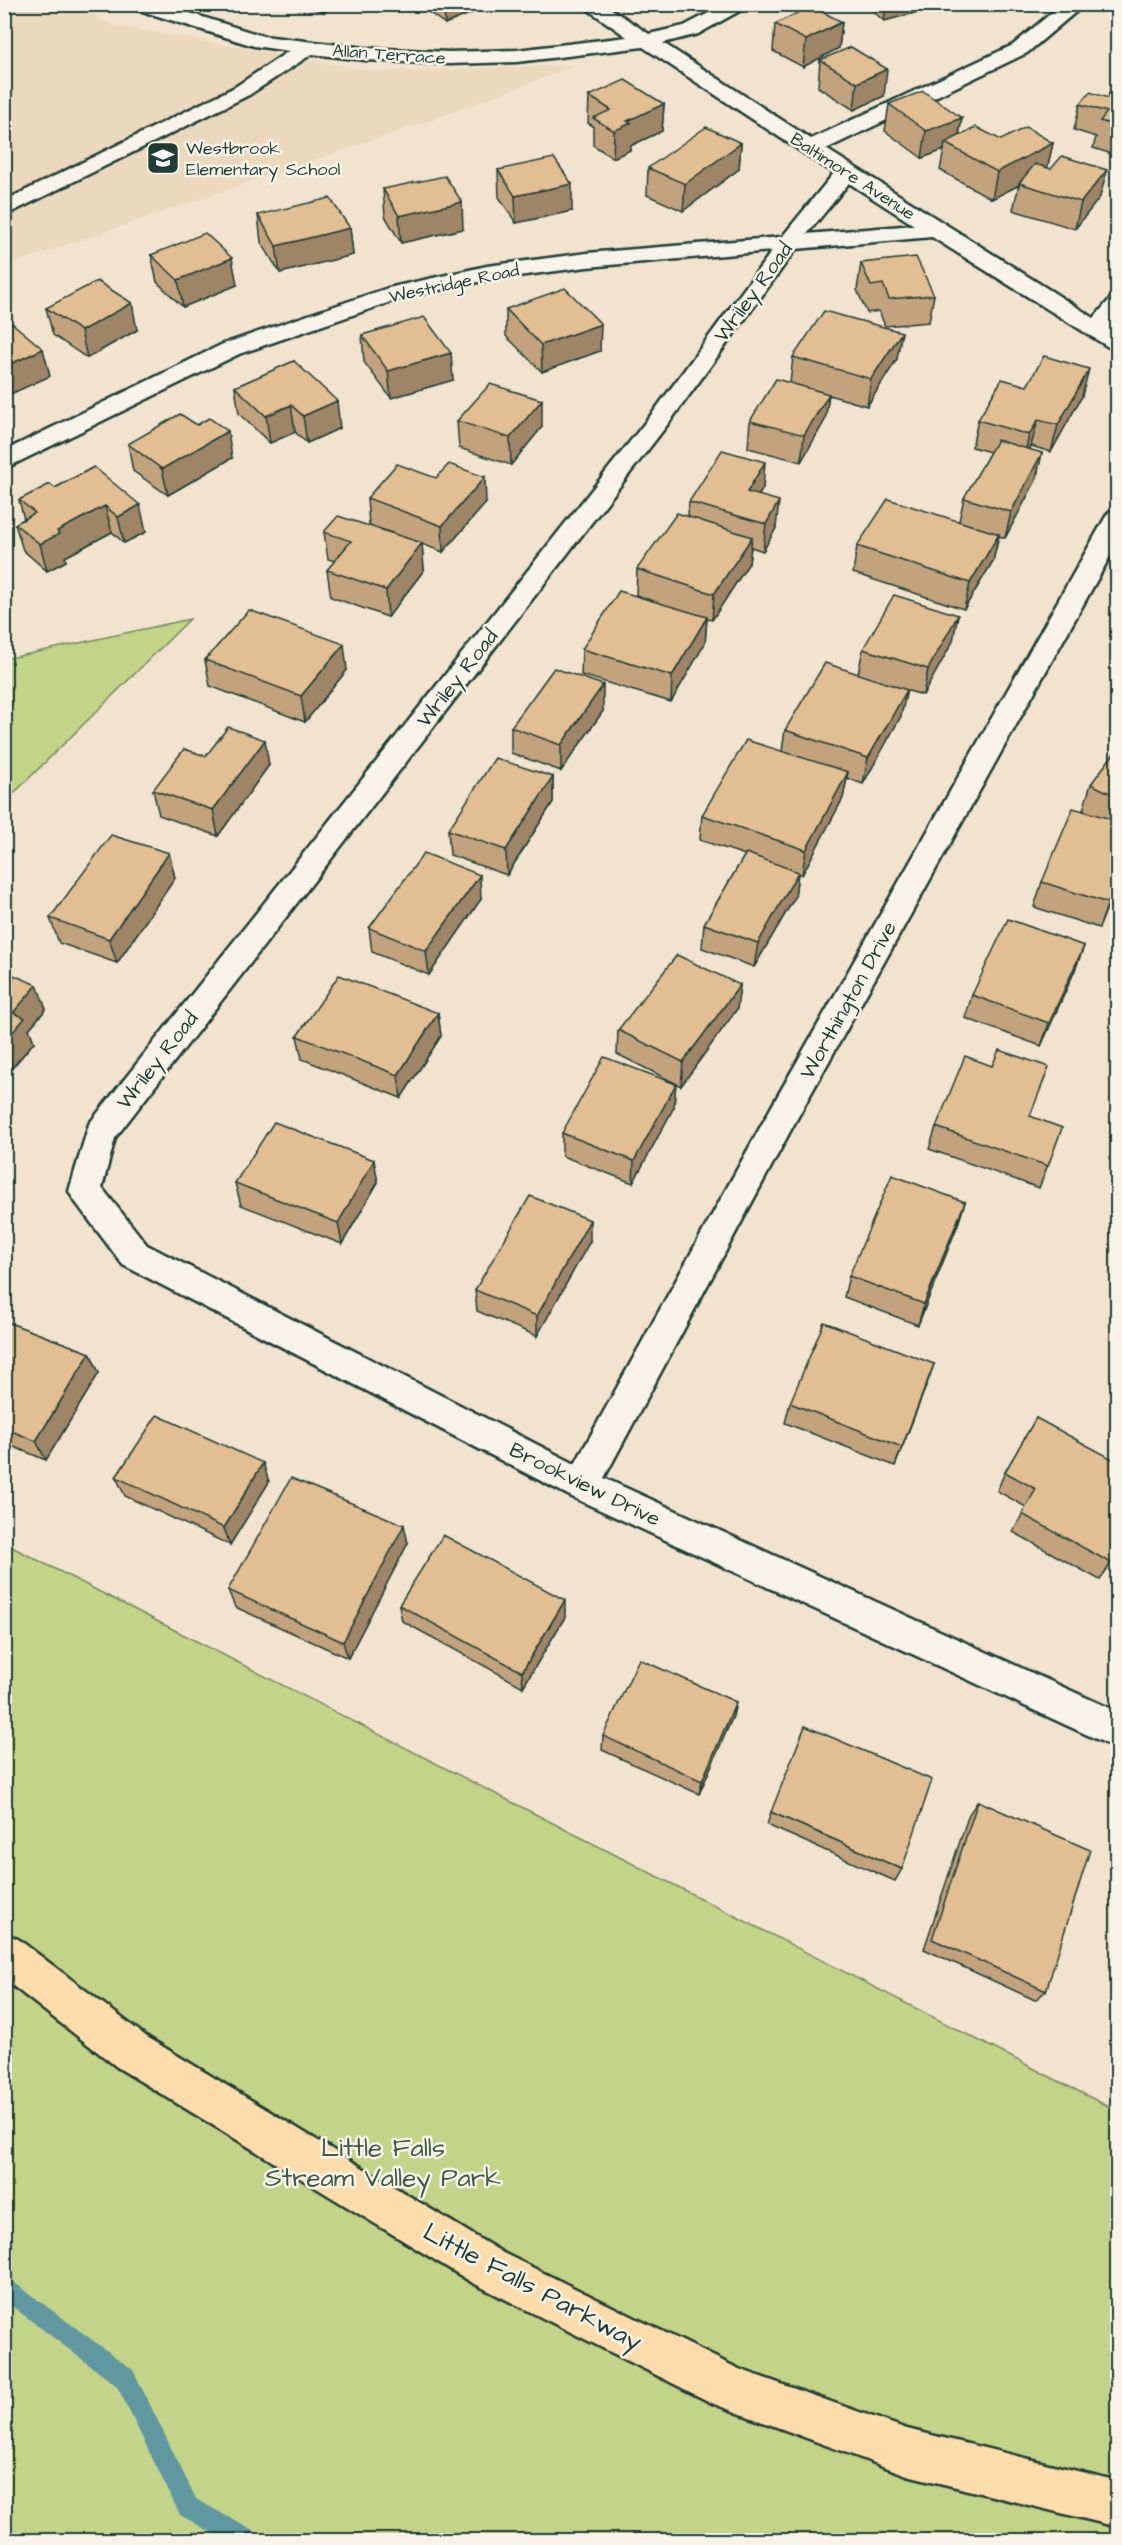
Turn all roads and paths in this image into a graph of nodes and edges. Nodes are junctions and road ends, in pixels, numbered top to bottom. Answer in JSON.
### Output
{"nodes":[{"id":1,"x":139,"y":4,"type":"edge"},
{"id":2,"x":590,"y":4,"type":"edge"},
{"id":3,"x":742,"y":4,"type":"edge"},
{"id":4,"x":1075,"y":4,"type":"edge"},
{"id":5,"x":645,"y":41,"type":"junction"},
{"id":6,"x":309,"y":47,"type":"junction"},
{"id":7,"x":810,"y":148,"type":"junction"},
{"id":8,"x":846,"y":171,"type":"junction"},
{"id":9,"x":4,"y":210,"type":"edge"},
{"id":10,"x":936,"y":230,"type":"junction"},
{"id":11,"x":788,"y":244,"type":"junction"},
{"id":12,"x":1118,"y":304,"type":"edge"},
{"id":13,"x":1096,"y":330,"type":"junction"},
{"id":14,"x":1118,"y":343,"type":"edge"},
{"id":15,"x":4,"y":460,"type":"edge"},
{"id":16,"x":1118,"y":518,"type":"edge"},
{"id":17,"x":85,"y":1191,"type":"joint"},
{"id":18,"x":582,"y":1485,"type":"junction"},
{"id":19,"x":1118,"y":1731,"type":"edge"},
{"id":20,"x":4,"y":1953,"type":"edge"},
{"id":21,"x":1118,"y":2504,"type":"edge"}],
"edges":[{"from":1,"to":6,"type":"street","name":"Allan Terrace"},
{"from":2,"to":5,"type":"street","name":"Baltimore Avenue"},
{"from":3,"to":5,"type":"street","name":"Allan Terrace"},
{"from":4,"to":7,"type":"street"},
{"from":5,"to":6,"type":"street","name":"Allan Terrace"},
{"from":5,"to":7,"type":"street","name":"Baltimore Avenue"},
{"from":6,"to":9,"type":"street"},
{"from":7,"to":8,"type":"street","name":"Baltimore Avenue"},
{"from":8,"to":10,"type":"street","name":"Baltimore Avenue"},
{"from":8,"to":11,"type":"street","name":"Wriley Road"},
{"from":10,"to":11,"type":"street","name":"Westridge Road"},
{"from":10,"to":13,"type":"street","name":"Baltimore Avenue"},
{"from":11,"to":15,"type":"street","name":"Westridge Road"},
{"from":11,"to":17,"type":"street","name":"Wriley Road"},
{"from":12,"to":13,"type":"street"},
{"from":13,"to":14,"type":"street","name":"Baltimore Avenue"},
{"from":16,"to":18,"type":"street","name":"Worthington Drive"},
{"from":17,"to":18,"type":"street","name":"Brookview Drive"},
{"from":18,"to":19,"type":"street","name":"Brookview Drive"},
{"from":20,"to":21,"type":"main road","name":"Little Falls Parkway"}]}
